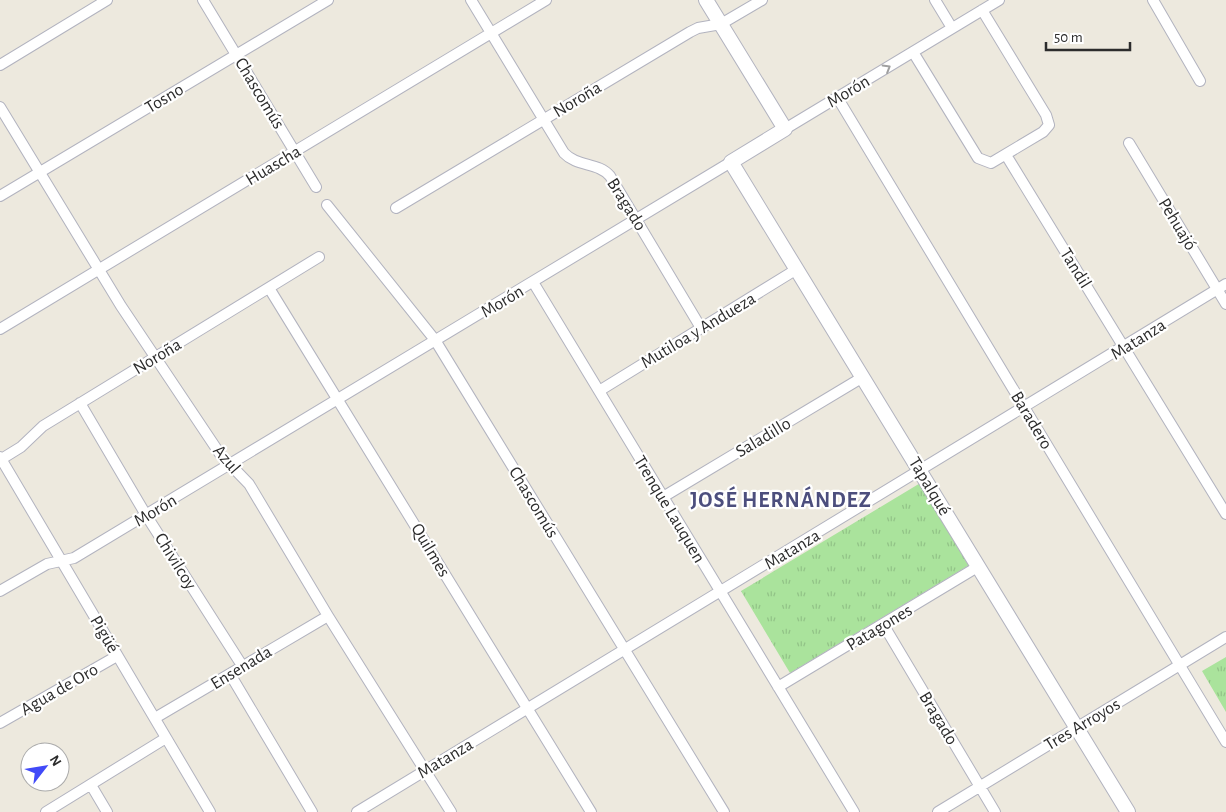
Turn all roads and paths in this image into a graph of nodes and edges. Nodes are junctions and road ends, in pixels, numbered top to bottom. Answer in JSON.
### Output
{"nodes":[{"id":1,"x":107,"y":0,"type":"edge"},
{"id":2,"x":203,"y":0,"type":"edge"},
{"id":3,"x":328,"y":0,"type":"edge"},
{"id":4,"x":471,"y":0,"type":"edge"},
{"id":5,"x":546,"y":0,"type":"edge"},
{"id":6,"x":706,"y":0,"type":"edge"},
{"id":7,"x":762,"y":0,"type":"edge"},
{"id":8,"x":935,"y":0,"type":"edge"},
{"id":9,"x":999,"y":0,"type":"edge"},
{"id":10,"x":1153,"y":0,"type":"edge"},
{"id":11,"x":982,"y":10,"type":"junction"},
{"id":12,"x":720,"y":24,"type":"junction"},
{"id":13,"x":952,"y":28,"type":"junction"},
{"id":14,"x":491,"y":33,"type":"junction"},
{"id":15,"x":913,"y":52,"type":"junction"},
{"id":16,"x":236,"y":55,"type":"junction"},
{"id":17,"x":0,"y":65,"type":"edge"},
{"id":18,"x":1200,"y":81,"type":"dead end"},
{"id":19,"x":838,"y":97,"type":"junction"},
{"id":20,"x":0,"y":107,"type":"edge"},
{"id":21,"x":543,"y":120,"type":"junction"},
{"id":22,"x":785,"y":129,"type":"junction"},
{"id":23,"x":1129,"y":143,"type":"dead end"},
{"id":24,"x":295,"y":152,"type":"junction"},
{"id":25,"x":1006,"y":155,"type":"junction"},
{"id":26,"x":731,"y":162,"type":"junction"},
{"id":27,"x":40,"y":172,"type":"junction"},
{"id":28,"x":316,"y":187,"type":"dead end"},
{"id":29,"x":0,"y":196,"type":"edge"},
{"id":30,"x":327,"y":205,"type":"dead end"},
{"id":31,"x":396,"y":208,"type":"dead end"},
{"id":32,"x":637,"y":218,"type":"junction"},
{"id":33,"x":319,"y":257,"type":"dead end"},
{"id":34,"x":99,"y":269,"type":"junction"},
{"id":35,"x":797,"y":270,"type":"junction"},
{"id":36,"x":533,"y":282,"type":"junction"},
{"id":37,"x":1222,"y":287,"type":"edge"},
{"id":38,"x":269,"y":288,"type":"junction"},
{"id":39,"x":1226,"y":304,"type":"edge"},
{"id":40,"x":700,"y":328,"type":"junction"},
{"id":41,"x":0,"y":329,"type":"edge"},
{"id":42,"x":435,"y":340,"type":"junction"},
{"id":43,"x":1124,"y":347,"type":"junction"},
{"id":44,"x":156,"y":357,"type":"junction"},
{"id":45,"x":863,"y":377,"type":"junction"},
{"id":46,"x":599,"y":391,"type":"junction"},
{"id":47,"x":339,"y":399,"type":"junction"},
{"id":48,"x":80,"y":403,"type":"junction"},
{"id":49,"x":1025,"y":408,"type":"junction"},
{"id":50,"x":0,"y":459,"type":"edge"},
{"id":51,"x":229,"y":465,"type":"junction"},
{"id":52,"x":921,"y":471,"type":"junction"},
{"id":53,"x":663,"y":497,"type":"junction"},
{"id":54,"x":1226,"y":514,"type":"edge"},
{"id":55,"x":146,"y":515,"type":"junction"},
{"id":56,"x":62,"y":562,"type":"junction"},
{"id":57,"x":979,"y":566,"type":"junction"},
{"id":58,"x":0,"y":591,"type":"edge"},
{"id":59,"x":721,"y":592,"type":"junction"},
{"id":60,"x":328,"y":616,"type":"junction"},
{"id":61,"x":883,"y":624,"type":"junction"},
{"id":62,"x":1226,"y":637,"type":"edge"},
{"id":63,"x":624,"y":650,"type":"junction"},
{"id":64,"x":117,"y":656,"type":"junction"},
{"id":65,"x":1179,"y":665,"type":"junction"},
{"id":66,"x":243,"y":667,"type":"junction"},
{"id":67,"x":230,"y":674,"type":"junction"},
{"id":68,"x":778,"y":687,"type":"junction"},
{"id":69,"x":528,"y":709,"type":"junction"},
{"id":70,"x":154,"y":718,"type":"junction"},
{"id":71,"x":0,"y":723,"type":"edge"},
{"id":72,"x":1077,"y":728,"type":"junction"},
{"id":73,"x":166,"y":738,"type":"junction"},
{"id":74,"x":1226,"y":742,"type":"edge"},
{"id":75,"x":426,"y":770,"type":"junction"},
{"id":76,"x":91,"y":785,"type":"junction"},
{"id":77,"x":980,"y":787,"type":"junction"},
{"id":78,"x":46,"y":812,"type":"edge"},
{"id":79,"x":107,"y":812,"type":"edge"},
{"id":80,"x":210,"y":812,"type":"edge"},
{"id":81,"x":312,"y":812,"type":"edge"},
{"id":82,"x":357,"y":812,"type":"edge"},
{"id":83,"x":451,"y":812,"type":"edge"},
{"id":84,"x":591,"y":812,"type":"edge"},
{"id":85,"x":724,"y":812,"type":"edge"},
{"id":86,"x":854,"y":812,"type":"edge"},
{"id":87,"x":938,"y":812,"type":"edge"},
{"id":88,"x":995,"y":812,"type":"edge"},
{"id":89,"x":1128,"y":812,"type":"edge"}],
"edges":[{"from":1,"to":17,"type":"street"},
{"from":2,"to":16,"type":"street","name":"Chascomús"},
{"from":3,"to":16,"type":"street","name":"Tosno"},
{"from":4,"to":14,"type":"street","name":"Bragado"},
{"from":5,"to":14,"type":"street","name":"Huascha"},
{"from":6,"to":12,"type":"main road"},
{"from":7,"to":12,"type":"street","name":"Noroña"},
{"from":8,"to":13,"type":"street"},
{"from":9,"to":11,"type":"street","name":"Morón"},
{"from":10,"to":18,"type":"street"},
{"from":11,"to":13,"type":"street","name":"Morón"},
{"from":11,"to":25,"type":"street"},
{"from":12,"to":21,"type":"street","name":"Noroña"},
{"from":12,"to":22,"type":"main road"},
{"from":13,"to":15,"type":"street","name":"Morón"},
{"from":14,"to":21,"type":"street","name":"Bragado"},
{"from":14,"to":24,"type":"street","name":"Huascha"},
{"from":19,"to":15,"type":"street","name":"Morón","one_way":true},
{"from":15,"to":25,"type":"street"},
{"from":16,"to":24,"type":"street","name":"Chascomús"},
{"from":16,"to":27,"type":"street","name":"Tosno"},
{"from":19,"to":22,"type":"street","name":"Morón"},
{"from":19,"to":49,"type":"street","name":"Baradero"},
{"from":20,"to":27,"type":"street","name":"Azul"},
{"from":21,"to":31,"type":"street","name":"Noroña"},
{"from":21,"to":32,"type":"street","name":"Bragado"},
{"from":22,"to":26,"type":"main road","name":"Morón"},
{"from":23,"to":37,"type":"street","name":"Pehuajó"},
{"from":24,"to":28,"type":"street","name":"Chascomús"},
{"from":24,"to":34,"type":"street","name":"Huascha"},
{"from":25,"to":43,"type":"street","name":"Tandil"},
{"from":26,"to":32,"type":"street","name":"Morón"},
{"from":26,"to":35,"type":"main road","name":"Tapalqué"},
{"from":27,"to":29,"type":"street","name":"Tosno"},
{"from":27,"to":34,"type":"street","name":"Azul"},
{"from":30,"to":42,"type":"street","name":"Chascomús"},
{"from":32,"to":36,"type":"street","name":"Morón"},
{"from":32,"to":40,"type":"street","name":"Bragado"},
{"from":33,"to":38,"type":"street","name":"Noroña"},
{"from":34,"to":41,"type":"street","name":"Huascha"},
{"from":34,"to":44,"type":"street","name":"Azul"},
{"from":35,"to":40,"type":"street","name":"Mutiloa y Andueza"},
{"from":35,"to":45,"type":"main road","name":"Tapalqué"},
{"from":36,"to":42,"type":"street","name":"Morón"},
{"from":36,"to":46,"type":"street","name":"Trenque Lauquen"},
{"from":37,"to":39,"type":"street","name":"Pehuajó"},
{"from":37,"to":43,"type":"street","name":"Matanza"},
{"from":38,"to":44,"type":"street","name":"Noroña"},
{"from":38,"to":47,"type":"street","name":"Quilmes"},
{"from":40,"to":46,"type":"street","name":"Mutiloa y Andueza"},
{"from":42,"to":47,"type":"street","name":"Morón"},
{"from":42,"to":63,"type":"street","name":"Chascomús"},
{"from":43,"to":49,"type":"street","name":"Matanza"},
{"from":43,"to":54,"type":"street","name":"Tandil"},
{"from":44,"to":48,"type":"street","name":"Noroña"},
{"from":44,"to":51,"type":"street","name":"Azul"},
{"from":45,"to":52,"type":"main road","name":"Tapalqué"},
{"from":45,"to":53,"type":"street","name":"Saladillo"},
{"from":46,"to":53,"type":"street","name":"Trenque Lauquen"},
{"from":47,"to":51,"type":"street","name":"Morón"},
{"from":47,"to":69,"type":"street","name":"Quilmes"},
{"from":48,"to":50,"type":"street","name":"Noroña"},
{"from":48,"to":55,"type":"street","name":"Chivilcoy"},
{"from":49,"to":52,"type":"street","name":"Matanza"},
{"from":49,"to":65,"type":"street","name":"Baradero"},
{"from":50,"to":56,"type":"street","name":"Pigüé"},
{"from":51,"to":55,"type":"street","name":"Morón"},
{"from":51,"to":60,"type":"street","name":"Azul"},
{"from":52,"to":57,"type":"main road","name":"Tapalqué"},
{"from":52,"to":59,"type":"street","name":"Matanza"},
{"from":53,"to":59,"type":"street","name":"Trenque Lauquen"},
{"from":55,"to":56,"type":"street","name":"Morón"},
{"from":55,"to":66,"type":"street","name":"Chivilcoy"},
{"from":56,"to":58,"type":"street","name":"Morón"},
{"from":56,"to":64,"type":"street","name":"Pigüé"},
{"from":57,"to":61,"type":"street","name":"Patagones"},
{"from":57,"to":72,"type":"main road","name":"Tapalqué"},
{"from":59,"to":63,"type":"street","name":"Matanza"},
{"from":59,"to":68,"type":"street","name":"Trenque Lauquen"},
{"from":60,"to":66,"type":"street","name":"Ensenada"},
{"from":60,"to":75,"type":"street","name":"Azul"},
{"from":61,"to":68,"type":"street","name":"Patagones"},
{"from":61,"to":77,"type":"street","name":"Bragado"},
{"from":62,"to":65,"type":"street","name":"Tres Arroyos"},
{"from":63,"to":69,"type":"street","name":"Matanza"},
{"from":63,"to":85,"type":"street","name":"Chascomús"},
{"from":64,"to":70,"type":"street","name":"Pigüé"},
{"from":64,"to":71,"type":"street","name":"Agua de Oro"},
{"from":65,"to":72,"type":"street","name":"Tres Arroyos"},
{"from":65,"to":74,"type":"street","name":"Baradero"},
{"from":66,"to":67,"type":"street","name":"Ensenada"},
{"from":67,"to":70,"type":"street","name":"Ensenada"},
{"from":67,"to":81,"type":"street"},
{"from":68,"to":86,"type":"street","name":"Trenque Lauquen"},
{"from":69,"to":75,"type":"street","name":"Matanza"},
{"from":69,"to":84,"type":"street","name":"Quilmes"},
{"from":70,"to":73,"type":"street","name":"Pigüé"},
{"from":72,"to":77,"type":"street","name":"Tres Arroyos"},
{"from":72,"to":89,"type":"main road","name":"Tapalqué"},
{"from":73,"to":76,"type":"street"},
{"from":73,"to":80,"type":"street","name":"Pigüé"},
{"from":75,"to":82,"type":"street","name":"Matanza"},
{"from":75,"to":83,"type":"street","name":"Azul"},
{"from":76,"to":78,"type":"street"},
{"from":76,"to":79,"type":"street"},
{"from":77,"to":87,"type":"street","name":"Tres Arroyos"},
{"from":77,"to":88,"type":"street","name":"Bragado"}]}
